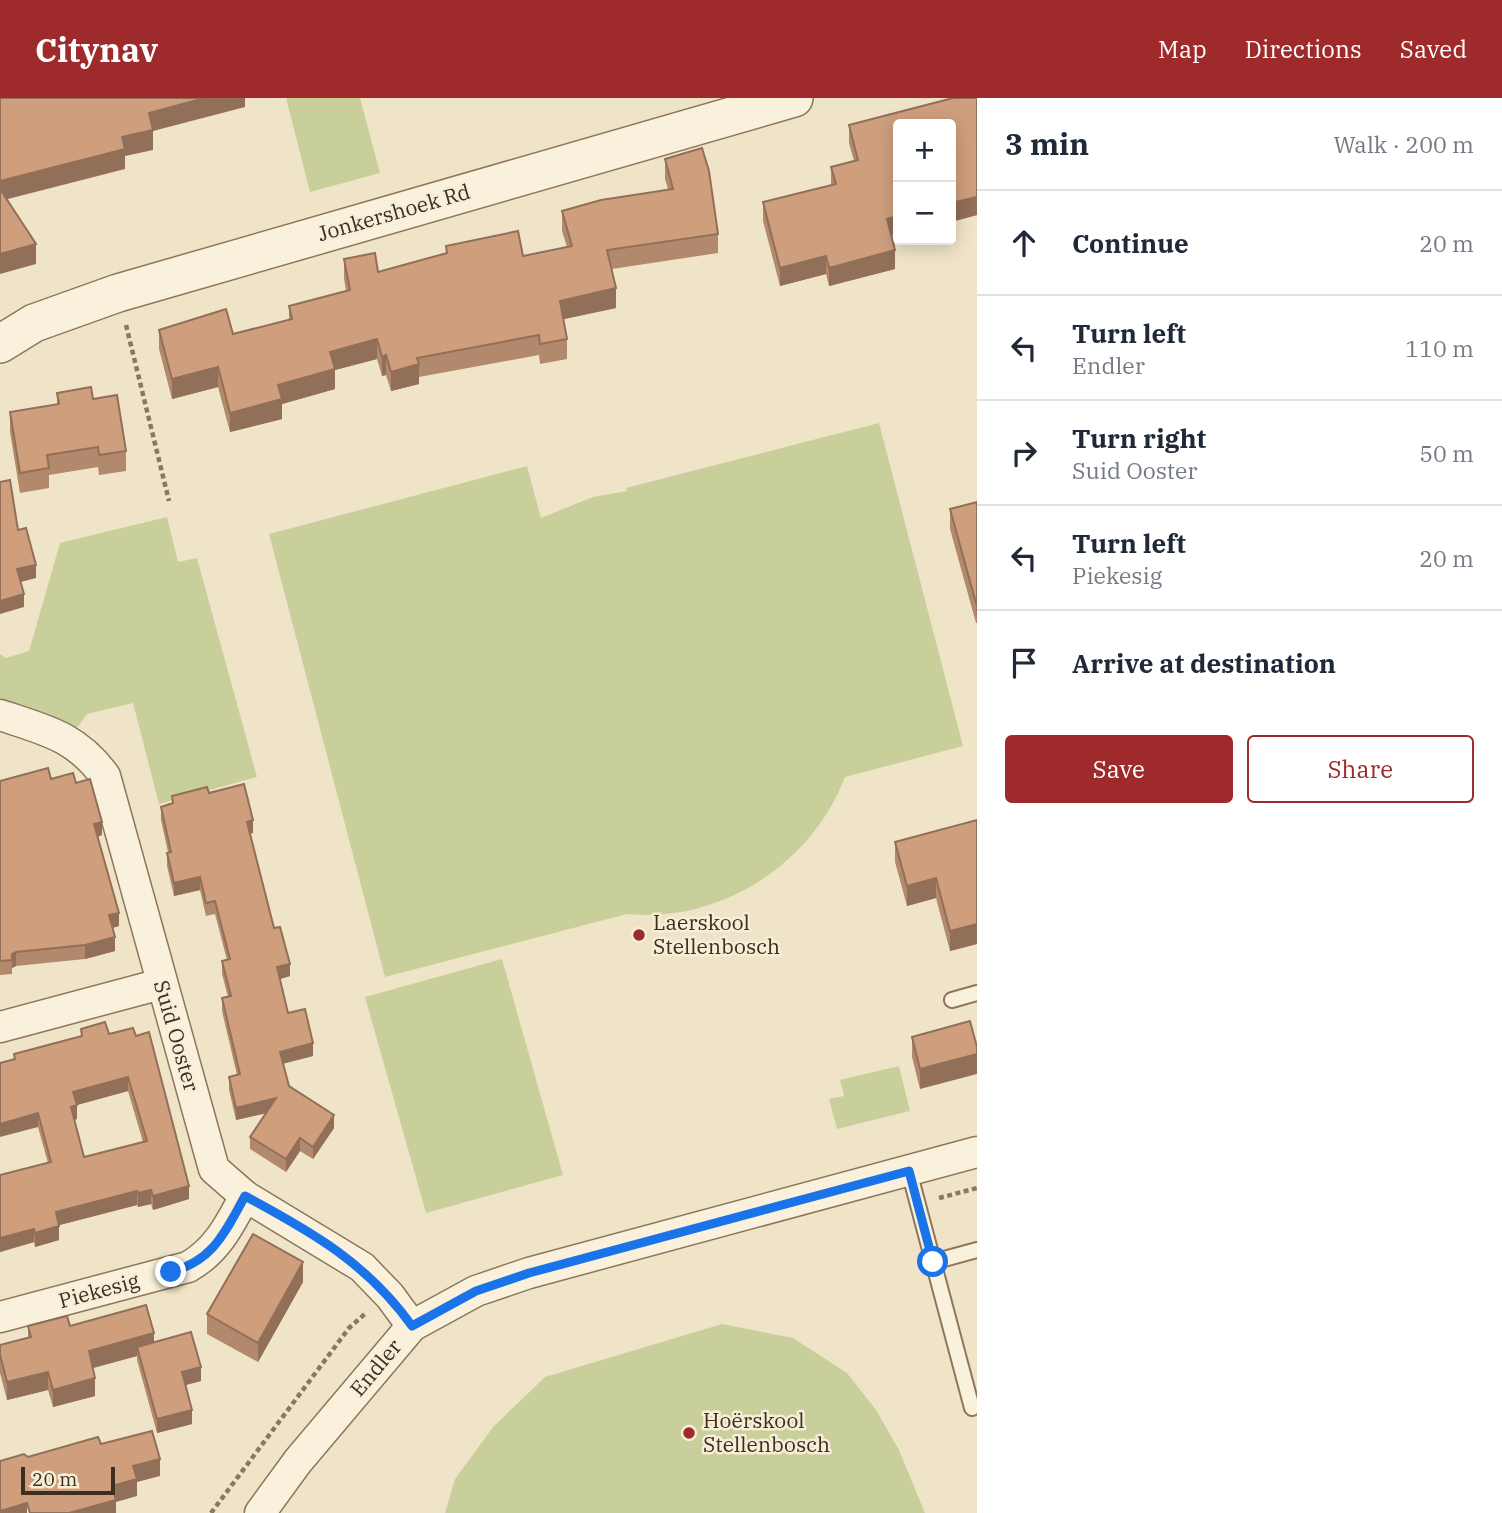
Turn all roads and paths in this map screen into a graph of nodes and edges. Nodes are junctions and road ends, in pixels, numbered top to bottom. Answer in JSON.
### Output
{"nodes":[{"id":1,"x":794,"y":98,"type":"edge"},
{"id":2,"x":124,"y":318,"type":"dead end"},
{"id":3,"x":0,"y":344,"type":"edge"},
{"id":4,"x":169,"y":500,"type":"dead end"},
{"id":5,"x":0,"y":715,"type":"edge"},
{"id":6,"x":161,"y":984,"type":"junction"},
{"id":7,"x":977,"y":993,"type":"edge"},
{"id":8,"x":952,"y":1000,"type":"dead end"},
{"id":9,"x":0,"y":1027,"type":"edge"},
{"id":10,"x":977,"y":1152,"type":"edge"},
{"id":11,"x":909,"y":1171,"type":"junction"},
{"id":12,"x":977,"y":1188,"type":"edge"},
{"id":13,"x":245,"y":1196,"type":"junction"},
{"id":14,"x":932,"y":1200,"type":"dead end"},
{"id":15,"x":977,"y":1250,"type":"edge"},
{"id":16,"x":933,"y":1262,"type":"junction"},
{"id":17,"x":369,"y":1311,"type":"dead end"},
{"id":18,"x":0,"y":1317,"type":"edge"},
{"id":19,"x":412,"y":1326,"type":"junction"},
{"id":20,"x":972,"y":1408,"type":"dead end"},
{"id":21,"x":211,"y":1513,"type":"edge"},
{"id":22,"x":260,"y":1513,"type":"edge"}],
"edges":[{"from":1,"to":3,"type":"street","name":"Jonkershoek Rd"},
{"from":2,"to":4,"type":"path"},
{"from":5,"to":6,"type":"street","name":"Suid Ooster"},
{"from":6,"to":9,"type":"street"},
{"from":6,"to":13,"type":"street","name":"Suid Ooster"},
{"from":7,"to":8,"type":"lane"},
{"from":10,"to":11,"type":"street","name":"Endler"},
{"from":11,"to":16,"type":"lane"},
{"from":11,"to":19,"type":"street","name":"Endler"},
{"from":12,"to":14,"type":"path"},
{"from":13,"to":18,"type":"street","name":"Piekesig"},
{"from":13,"to":19,"type":"street","name":"Suid Ooster"},
{"from":15,"to":16,"type":"lane"},
{"from":16,"to":20,"type":"lane"},
{"from":17,"to":21,"type":"path"},
{"from":19,"to":22,"type":"street","name":"Endler"}]}
